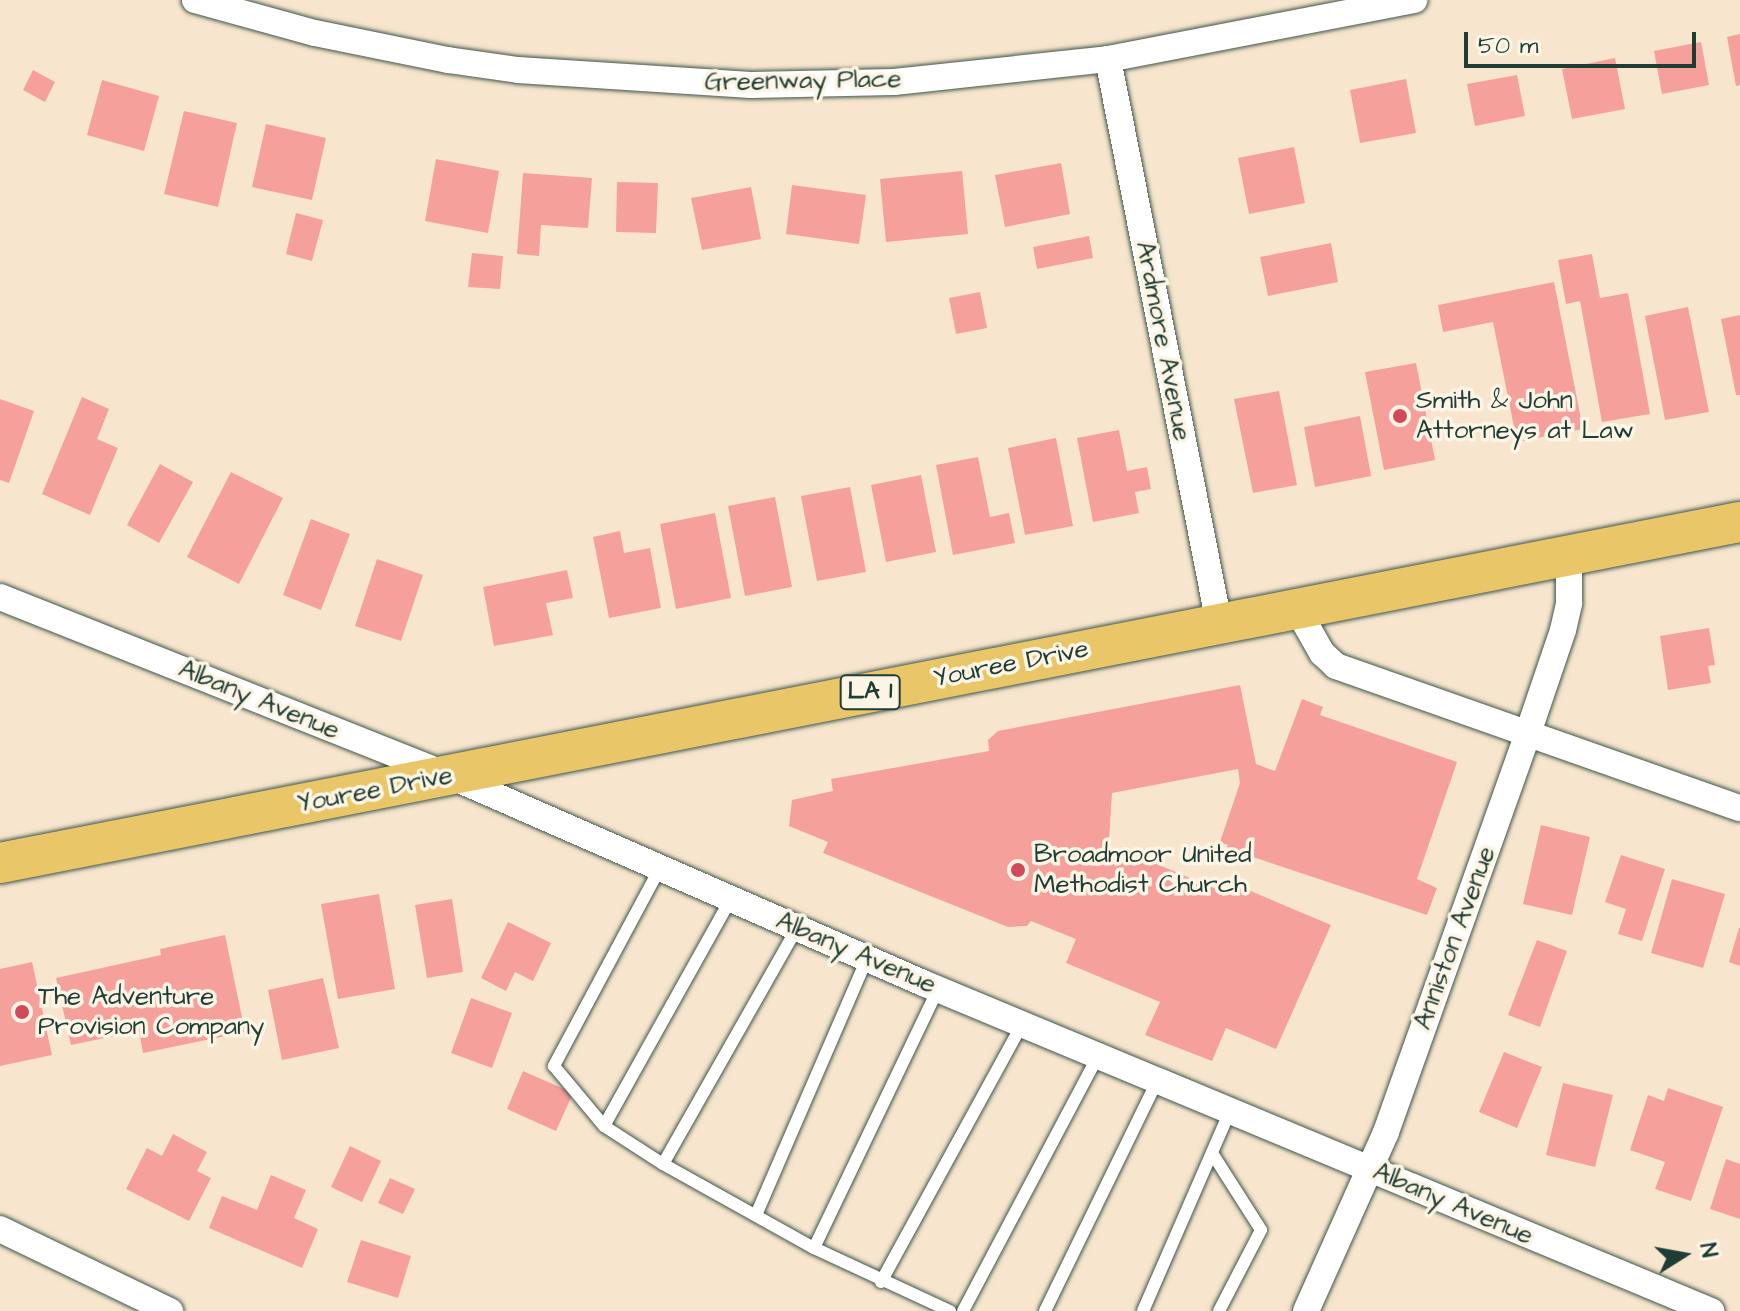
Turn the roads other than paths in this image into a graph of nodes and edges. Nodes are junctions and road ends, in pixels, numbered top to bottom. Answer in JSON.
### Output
{"nodes":[{"id":1,"x":195,"y":0,"type":"edge"},
{"id":2,"x":1414,"y":0,"type":"edge"},
{"id":3,"x":1108,"y":59,"type":"junction"},
{"id":4,"x":1740,"y":522,"type":"edge"},
{"id":5,"x":1569,"y":556,"type":"junction"},
{"id":6,"x":0,"y":597,"type":"edge"},
{"id":7,"x":1297,"y":609,"type":"junction"},
{"id":8,"x":1219,"y":623,"type":"junction"},
{"id":9,"x":1528,"y":733,"type":"junction"},
{"id":10,"x":448,"y":775,"type":"junction"},
{"id":11,"x":1740,"y":808,"type":"edge"},
{"id":12,"x":0,"y":863,"type":"edge"},
{"id":13,"x":660,"y":868,"type":"junction"},
{"id":14,"x":731,"y":899,"type":"junction"},
{"id":15,"x":797,"y":928,"type":"junction"},
{"id":16,"x":867,"y":958,"type":"junction"},
{"id":17,"x":938,"y":989,"type":"junction"},
{"id":18,"x":1022,"y":1024,"type":"junction"},
{"id":19,"x":1098,"y":1056,"type":"junction"},
{"id":20,"x":1157,"y":1081,"type":"junction"},
{"id":21,"x":1230,"y":1111,"type":"junction"},
{"id":22,"x":604,"y":1126,"type":"junction"},
{"id":23,"x":1212,"y":1153,"type":"junction"},
{"id":24,"x":663,"y":1164,"type":"junction"},
{"id":25,"x":1369,"y":1169,"type":"junction"},
{"id":26,"x":756,"y":1215,"type":"junction"},
{"id":27,"x":0,"y":1229,"type":"edge"},
{"id":28,"x":814,"y":1248,"type":"junction"},
{"id":29,"x":881,"y":1282,"type":"junction"},
{"id":30,"x":170,"y":1311,"type":"edge"},
{"id":31,"x":950,"y":1311,"type":"edge"},
{"id":32,"x":963,"y":1311,"type":"edge"},
{"id":33,"x":1045,"y":1311,"type":"edge"},
{"id":34,"x":1143,"y":1311,"type":"edge"},
{"id":35,"x":1219,"y":1311,"type":"edge"},
{"id":36,"x":1306,"y":1311,"type":"edge"},
{"id":37,"x":1711,"y":1311,"type":"edge"}],
"edges":[{"from":1,"to":3,"type":"street","name":"Greenway Place"},
{"from":2,"to":3,"type":"street","name":"Greenway Place"},
{"from":3,"to":8,"type":"street","name":"Ardmore Avenue"},
{"from":4,"to":5,"type":"main road","name":"Youree Drive","number":"LA 1"},
{"from":5,"to":7,"type":"main road","name":"Youree Drive","number":"LA 1"},
{"from":5,"to":9,"type":"street","name":"Anniston Avenue"},
{"from":6,"to":10,"type":"street","name":"Albany Avenue"},
{"from":7,"to":8,"type":"main road","name":"Youree Drive","number":"LA 1"},
{"from":7,"to":9,"type":"street"},
{"from":8,"to":10,"type":"main road","name":"Youree Drive","number":"LA 1"},
{"from":9,"to":11,"type":"street"},
{"from":9,"to":25,"type":"street","name":"Anniston Avenue"},
{"from":10,"to":12,"type":"main road","name":"Youree Drive","number":"LA 1"},
{"from":10,"to":13,"type":"street","name":"Albany Avenue"},
{"from":13,"to":14,"type":"street","name":"Albany Avenue"},
{"from":13,"to":22,"type":"lane"},
{"from":14,"to":15,"type":"street","name":"Albany Avenue"},
{"from":14,"to":22,"type":"lane"},
{"from":15,"to":16,"type":"street","name":"Albany Avenue"},
{"from":15,"to":24,"type":"lane"},
{"from":16,"to":17,"type":"street","name":"Albany Avenue"},
{"from":16,"to":26,"type":"lane"},
{"from":17,"to":18,"type":"street","name":"Albany Avenue"},
{"from":17,"to":28,"type":"lane"},
{"from":18,"to":19,"type":"street","name":"Albany Avenue"},
{"from":18,"to":29,"type":"lane"},
{"from":19,"to":20,"type":"street","name":"Albany Avenue"},
{"from":19,"to":32,"type":"lane"},
{"from":20,"to":21,"type":"street","name":"Albany Avenue"},
{"from":20,"to":33,"type":"lane"},
{"from":21,"to":23,"type":"lane"},
{"from":21,"to":25,"type":"street","name":"Albany Avenue"},
{"from":22,"to":24,"type":"lane"},
{"from":23,"to":34,"type":"lane"},
{"from":23,"to":35,"type":"lane"},
{"from":24,"to":26,"type":"lane"},
{"from":25,"to":36,"type":"street","name":"Anniston Avenue"},
{"from":25,"to":37,"type":"street","name":"Albany Avenue"},
{"from":26,"to":28,"type":"lane"},
{"from":27,"to":30,"type":"street"},
{"from":28,"to":29,"type":"lane"},
{"from":29,"to":31,"type":"lane"}]}
